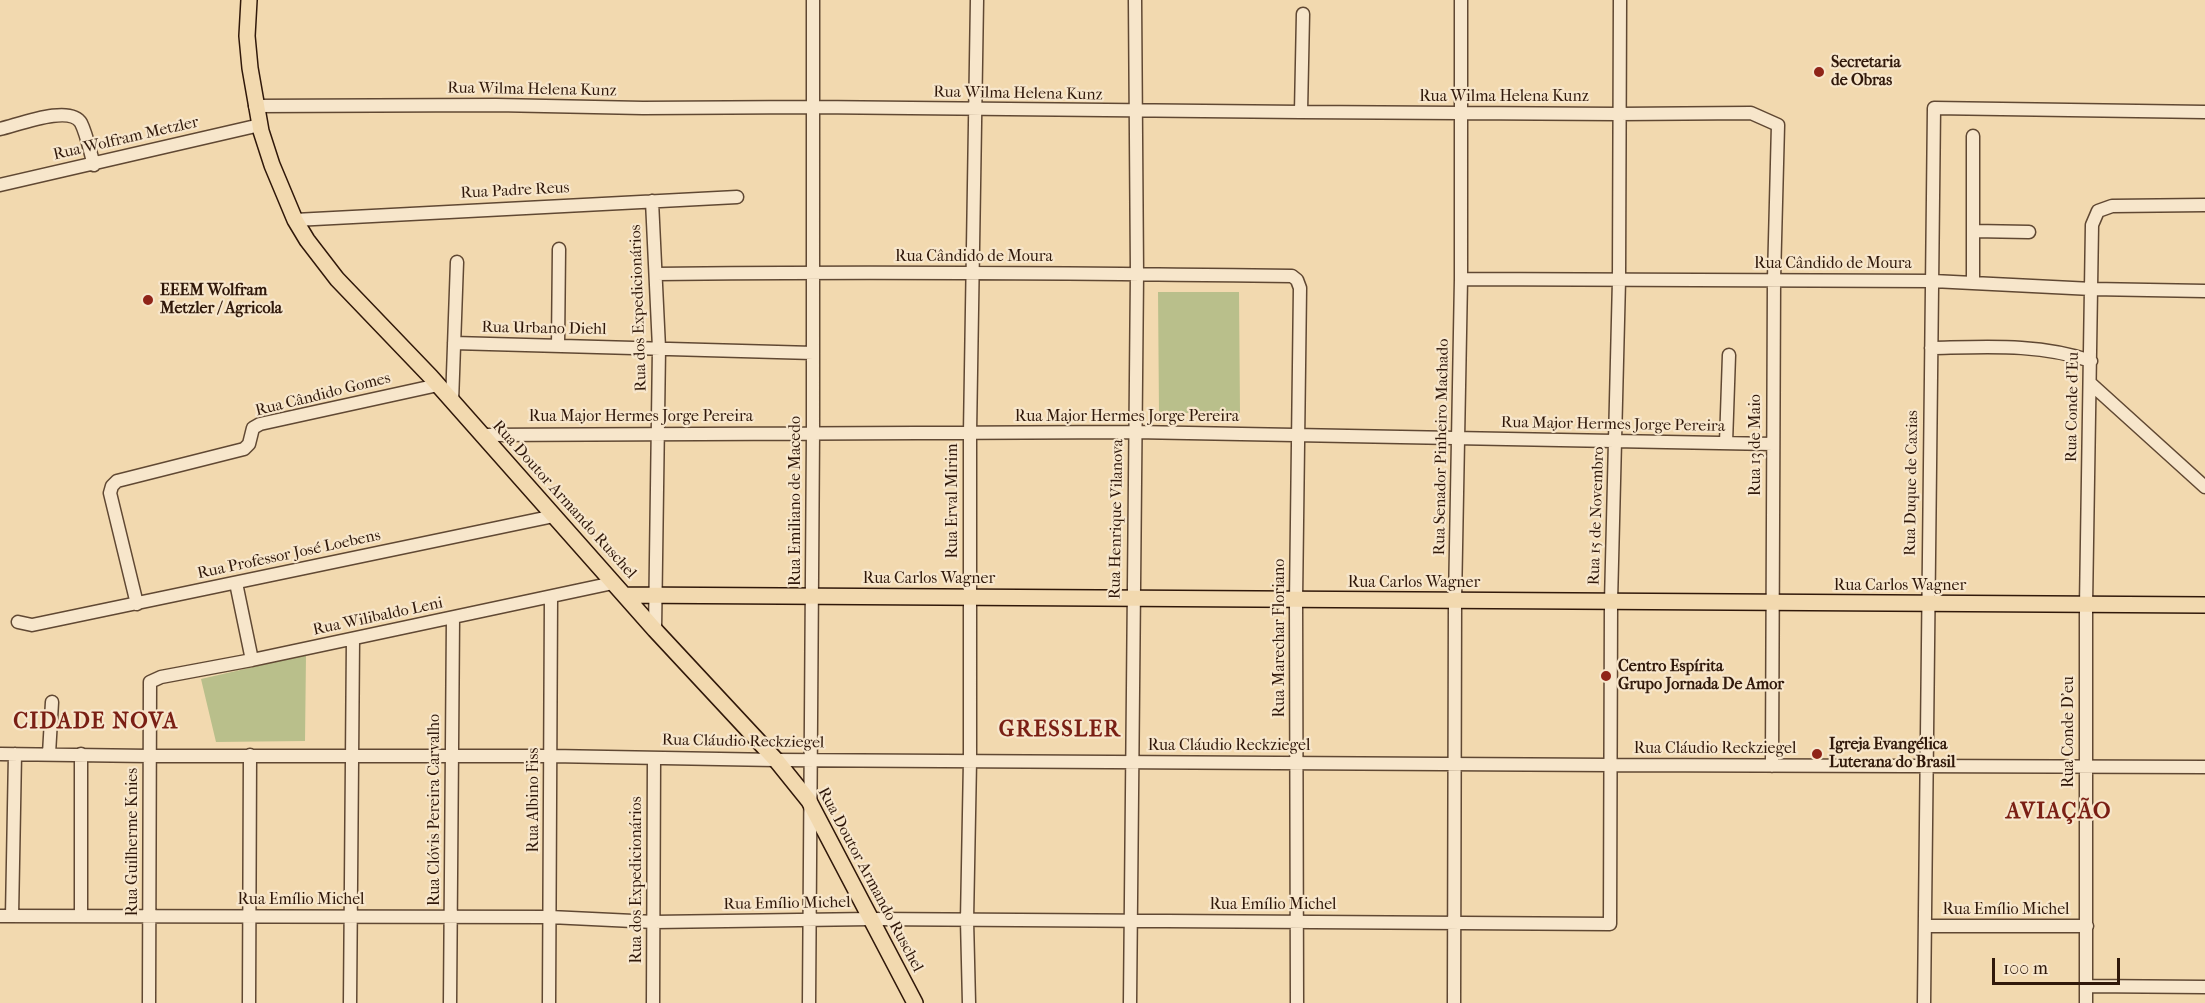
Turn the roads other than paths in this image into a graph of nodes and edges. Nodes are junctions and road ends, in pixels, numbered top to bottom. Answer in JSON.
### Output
{"nodes":[{"id":1,"x":249,"y":0,"type":"edge"},
{"id":2,"x":813,"y":0,"type":"edge"},
{"id":3,"x":977,"y":0,"type":"edge"},
{"id":4,"x":1135,"y":0,"type":"edge"},
{"id":5,"x":1461,"y":0,"type":"edge"},
{"id":6,"x":1620,"y":0,"type":"edge"},
{"id":7,"x":1303,"y":14,"type":"dead end"},
{"id":8,"x":255,"y":106,"type":"junction"},
{"id":9,"x":813,"y":107,"type":"junction"},
{"id":10,"x":975,"y":110,"type":"junction"},
{"id":11,"x":1136,"y":111,"type":"junction"},
{"id":12,"x":1300,"y":112,"type":"junction"},
{"id":13,"x":2205,"y":112,"type":"edge"},
{"id":14,"x":1460,"y":113,"type":"junction"},
{"id":15,"x":1618,"y":114,"type":"junction"},
{"id":16,"x":260,"y":125,"type":"junction"},
{"id":17,"x":1778,"y":125,"type":"joint"},
{"id":18,"x":0,"y":129,"type":"edge"},
{"id":19,"x":1972,"y":136,"type":"dead end"},
{"id":20,"x":94,"y":165,"type":"junction"},
{"id":21,"x":0,"y":185,"type":"edge"},
{"id":22,"x":737,"y":197,"type":"dead end"},
{"id":23,"x":652,"y":201,"type":"junction"},
{"id":24,"x":2205,"y":205,"type":"edge"},
{"id":25,"x":295,"y":220,"type":"junction"},
{"id":26,"x":1974,"y":231,"type":"junction"},
{"id":27,"x":2029,"y":232,"type":"dead end"},
{"id":28,"x":559,"y":249,"type":"dead end"},
{"id":29,"x":457,"y":262,"type":"dead end"},
{"id":30,"x":813,"y":272,"type":"junction"},
{"id":31,"x":972,"y":273,"type":"junction"},
{"id":32,"x":656,"y":274,"type":"junction"},
{"id":33,"x":1137,"y":274,"type":"junction"},
{"id":34,"x":1292,"y":276,"type":"joint"},
{"id":35,"x":1461,"y":279,"type":"junction"},
{"id":36,"x":1774,"y":279,"type":"junction"},
{"id":37,"x":1619,"y":280,"type":"junction"},
{"id":38,"x":1933,"y":281,"type":"junction"},
{"id":39,"x":1973,"y":283,"type":"junction"},
{"id":40,"x":2092,"y":290,"type":"junction"},
{"id":41,"x":2205,"y":291,"type":"edge"},
{"id":42,"x":454,"y":343,"type":"junction"},
{"id":43,"x":558,"y":346,"type":"junction"},
{"id":44,"x":659,"y":348,"type":"junction"},
{"id":45,"x":1931,"y":348,"type":"junction"},
{"id":46,"x":813,"y":353,"type":"junction"},
{"id":47,"x":1729,"y":354,"type":"dead end"},
{"id":48,"x":2091,"y":361,"type":"junction"},
{"id":49,"x":2090,"y":383,"type":"junction"},
{"id":50,"x":438,"y":385,"type":"junction"},
{"id":51,"x":452,"y":402,"type":"junction"},
{"id":52,"x":1135,"y":432,"type":"junction"},
{"id":53,"x":813,"y":433,"type":"junction"},
{"id":54,"x":970,"y":433,"type":"junction"},
{"id":55,"x":658,"y":434,"type":"junction"},
{"id":56,"x":481,"y":435,"type":"junction"},
{"id":57,"x":1299,"y":436,"type":"junction"},
{"id":58,"x":1458,"y":439,"type":"junction"},
{"id":59,"x":1615,"y":442,"type":"junction"},
{"id":60,"x":1726,"y":444,"type":"junction"},
{"id":61,"x":1773,"y":444,"type":"junction"},
{"id":62,"x":2205,"y":486,"type":"edge"},
{"id":63,"x":554,"y":516,"type":"junction"},
{"id":64,"x":613,"y":583,"type":"junction"},
{"id":65,"x":236,"y":584,"type":"junction"},
{"id":66,"x":624,"y":595,"type":"junction"},
{"id":67,"x":656,"y":595,"type":"junction"},
{"id":68,"x":812,"y":596,"type":"junction"},
{"id":69,"x":551,"y":597,"type":"junction"},
{"id":70,"x":969,"y":597,"type":"junction"},
{"id":71,"x":1133,"y":598,"type":"junction"},
{"id":72,"x":1296,"y":600,"type":"junction"},
{"id":73,"x":1455,"y":601,"type":"junction"},
{"id":74,"x":1611,"y":602,"type":"junction"},
{"id":75,"x":1771,"y":603,"type":"junction"},
{"id":76,"x":137,"y":604,"type":"junction"},
{"id":77,"x":1928,"y":604,"type":"junction"},
{"id":78,"x":2086,"y":605,"type":"junction"},
{"id":79,"x":2205,"y":605,"type":"edge"},
{"id":80,"x":453,"y":618,"type":"junction"},
{"id":81,"x":18,"y":622,"type":"dead end"},
{"id":82,"x":655,"y":630,"type":"junction"},
{"id":83,"x":353,"y":639,"type":"junction"},
{"id":84,"x":252,"y":660,"type":"junction"},
{"id":85,"x":150,"y":682,"type":"joint"},
{"id":86,"x":52,"y":702,"type":"dead end"},
{"id":87,"x":0,"y":754,"type":"edge"},
{"id":88,"x":15,"y":754,"type":"junction"},
{"id":89,"x":49,"y":754,"type":"junction"},
{"id":90,"x":81,"y":754,"type":"junction"},
{"id":91,"x":250,"y":755,"type":"junction"},
{"id":92,"x":352,"y":755,"type":"junction"},
{"id":93,"x":149,"y":756,"type":"junction"},
{"id":94,"x":452,"y":756,"type":"junction"},
{"id":95,"x":550,"y":756,"type":"junction"},
{"id":96,"x":654,"y":758,"type":"junction"},
{"id":97,"x":776,"y":760,"type":"junction"},
{"id":98,"x":809,"y":760,"type":"junction"},
{"id":99,"x":970,"y":761,"type":"junction"},
{"id":100,"x":1133,"y":762,"type":"junction"},
{"id":101,"x":1296,"y":763,"type":"junction"},
{"id":102,"x":1454,"y":764,"type":"junction"},
{"id":103,"x":1611,"y":765,"type":"junction"},
{"id":104,"x":1772,"y":766,"type":"junction"},
{"id":105,"x":1926,"y":766,"type":"junction"},
{"id":106,"x":2086,"y":766,"type":"junction"},
{"id":107,"x":2205,"y":767,"type":"edge"},
{"id":108,"x":809,"y":801,"type":"junction"},
{"id":109,"x":6,"y":916,"type":"edge"},
{"id":110,"x":81,"y":916,"type":"junction"},
{"id":111,"x":149,"y":916,"type":"junction"},
{"id":112,"x":249,"y":916,"type":"junction"},
{"id":113,"x":351,"y":917,"type":"junction"},
{"id":114,"x":450,"y":917,"type":"junction"},
{"id":115,"x":550,"y":917,"type":"junction"},
{"id":116,"x":871,"y":919,"type":"junction"},
{"id":117,"x":808,"y":920,"type":"junction"},
{"id":118,"x":967,"y":920,"type":"junction"},
{"id":119,"x":1131,"y":921,"type":"junction"},
{"id":120,"x":654,"y":922,"type":"junction"},
{"id":121,"x":1297,"y":922,"type":"junction"},
{"id":122,"x":1454,"y":923,"type":"junction"},
{"id":123,"x":1610,"y":924,"type":"joint"},
{"id":124,"x":1925,"y":926,"type":"junction"},
{"id":125,"x":2086,"y":926,"type":"junction"},
{"id":126,"x":2086,"y":987,"type":"junction"},
{"id":127,"x":2205,"y":987,"type":"edge"},
{"id":128,"x":149,"y":1003,"type":"edge"},
{"id":129,"x":249,"y":1003,"type":"edge"},
{"id":130,"x":350,"y":1003,"type":"edge"},
{"id":131,"x":450,"y":1003,"type":"edge"},
{"id":132,"x":549,"y":1003,"type":"edge"},
{"id":133,"x":653,"y":1003,"type":"edge"},
{"id":134,"x":808,"y":1003,"type":"edge"},
{"id":135,"x":915,"y":1003,"type":"edge"},
{"id":136,"x":969,"y":1003,"type":"edge"},
{"id":137,"x":1130,"y":1003,"type":"edge"},
{"id":138,"x":1297,"y":1003,"type":"edge"},
{"id":139,"x":1454,"y":1003,"type":"edge"},
{"id":140,"x":1924,"y":1003,"type":"edge"},
{"id":141,"x":2086,"y":1003,"type":"edge"}],
"edges":[{"from":1,"to":8,"type":"main road","name":"Rua Doutor Armando Ruschel"},
{"from":2,"to":9,"type":"street","name":"Rua Emiliano de Macedo"},
{"from":3,"to":10,"type":"street","name":"Rua Erval Mirim"},
{"from":4,"to":11,"type":"street","name":"Rua Henrique Vilanova"},
{"from":5,"to":14,"type":"street","name":"Rua Senador Pinheiro Machado"},
{"from":6,"to":15,"type":"street","name":"Rua 15 de Novembro"},
{"from":7,"to":12,"type":"street"},
{"from":8,"to":9,"type":"street","name":"Rua Wilma Helena Kunz"},
{"from":8,"to":16,"type":"main road","name":"Rua Doutor Armando Ruschel"},
{"from":9,"to":10,"type":"street","name":"Rua Wilma Helena Kunz"},
{"from":9,"to":30,"type":"street","name":"Rua Emiliano de Macedo"},
{"from":10,"to":11,"type":"street","name":"Rua Wilma Helena Kunz"},
{"from":10,"to":31,"type":"street","name":"Rua Erval Mirim"},
{"from":11,"to":12,"type":"street","name":"Rua Wilma Helena Kunz"},
{"from":11,"to":33,"type":"street","name":"Rua Henrique Vilanova"},
{"from":12,"to":14,"type":"street","name":"Rua Wilma Helena Kunz"},
{"from":13,"to":38,"type":"street","name":"Rua Duque de Caxias"},
{"from":14,"to":15,"type":"street","name":"Rua Wilma Helena Kunz"},
{"from":14,"to":35,"type":"street","name":"Rua Senador Pinheiro Machado"},
{"from":15,"to":17,"type":"street","name":"Rua Wilma Helena Kunz"},
{"from":15,"to":37,"type":"street","name":"Rua 15 de Novembro"},
{"from":16,"to":20,"type":"street","name":"Rua Wolfram Metzler"},
{"from":16,"to":25,"type":"main road","name":"Rua Doutor Armando Ruschel"},
{"from":17,"to":36,"type":"street","name":"Rua 13 de Maio"},
{"from":18,"to":20,"type":"street"},
{"from":19,"to":26,"type":"street"},
{"from":20,"to":21,"type":"street","name":"Rua Wolfram Metzler"},
{"from":22,"to":23,"type":"street","name":"Rua Padre Reus"},
{"from":23,"to":25,"type":"street","name":"Rua Padre Reus"},
{"from":23,"to":32,"type":"street","name":"Rua dos Expedicionários"},
{"from":24,"to":40,"type":"street","name":"Rua Conde d'Eu"},
{"from":25,"to":50,"type":"main road","name":"Rua Doutor Armando Ruschel"},
{"from":26,"to":27,"type":"street"},
{"from":26,"to":39,"type":"street"},
{"from":28,"to":43,"type":"street"},
{"from":29,"to":42,"type":"street"},
{"from":30,"to":31,"type":"street","name":"Rua Cândido de Moura"},
{"from":30,"to":32,"type":"street","name":"Rua Cândido de Moura"},
{"from":30,"to":46,"type":"street","name":"Rua Emiliano de Macedo"},
{"from":31,"to":33,"type":"street","name":"Rua Cândido de Moura"},
{"from":31,"to":54,"type":"street","name":"Rua Erval Mirim"},
{"from":32,"to":44,"type":"street","name":"Rua dos Expedicionários"},
{"from":33,"to":34,"type":"street","name":"Rua Cândido de Moura"},
{"from":33,"to":52,"type":"street","name":"Rua Henrique Vilanova"},
{"from":34,"to":57,"type":"street","name":"Rua Marechar Floriano"},
{"from":35,"to":37,"type":"street","name":"Rua Cândido de Moura"},
{"from":35,"to":58,"type":"street","name":"Rua Senador Pinheiro Machado"},
{"from":36,"to":37,"type":"street","name":"Rua Cândido de Moura"},
{"from":36,"to":38,"type":"street","name":"Rua Cândido de Moura"},
{"from":36,"to":61,"type":"street","name":"Rua 13 de Maio"},
{"from":37,"to":59,"type":"street","name":"Rua 15 de Novembro"},
{"from":38,"to":39,"type":"street","name":"Rua Cândido de Moura"},
{"from":38,"to":45,"type":"street","name":"Rua Duque de Caxias"},
{"from":39,"to":40,"type":"street","name":"Rua Cândido de Moura"},
{"from":40,"to":41,"type":"street","name":"Rua Cândido de Moura"},
{"from":40,"to":48,"type":"street","name":"Rua Conde d'Eu"},
{"from":42,"to":43,"type":"street","name":"Rua Urbano Diehl"},
{"from":42,"to":51,"type":"street"},
{"from":43,"to":44,"type":"street","name":"Rua Urbano Diehl"},
{"from":44,"to":46,"type":"street","name":"Rua Urbano Diehl"},
{"from":44,"to":55,"type":"street","name":"Rua dos Expedicionários"},
{"from":45,"to":48,"type":"street"},
{"from":45,"to":77,"type":"street","name":"Rua Duque de Caxias"},
{"from":46,"to":53,"type":"street","name":"Rua Emiliano de Macedo"},
{"from":47,"to":60,"type":"street"},
{"from":48,"to":49,"type":"street","name":"Rua Conde d'Eu"},
{"from":49,"to":62,"type":"street"},
{"from":49,"to":78,"type":"street","name":"Rua Conde d'Eu"},
{"from":50,"to":51,"type":"main road","name":"Rua Doutor Armando Ruschel"},
{"from":50,"to":76,"type":"street","name":"Rua Cândido Gomes"},
{"from":51,"to":56,"type":"main road","name":"Rua Doutor Armando Ruschel"},
{"from":52,"to":54,"type":"street","name":"Rua Major Hermes Jorge Pereira"},
{"from":52,"to":57,"type":"street","name":"Rua Major Hermes Jorge Pereira"},
{"from":52,"to":71,"type":"street","name":"Rua Henrique Vilanova"},
{"from":53,"to":54,"type":"street","name":"Rua Major Hermes Jorge Pereira"},
{"from":53,"to":55,"type":"street","name":"Rua Major Hermes Jorge Pereira"},
{"from":53,"to":68,"type":"street","name":"Rua Emiliano de Macedo"},
{"from":54,"to":70,"type":"street","name":"Rua Erval Mirim"},
{"from":55,"to":56,"type":"street","name":"Rua Major Hermes Jorge Pereira"},
{"from":55,"to":67,"type":"street","name":"Rua dos Expedicionários"},
{"from":56,"to":63,"type":"main road","name":"Rua Doutor Armando Ruschel"},
{"from":57,"to":58,"type":"street","name":"Rua Major Hermes Jorge Pereira"},
{"from":57,"to":72,"type":"street","name":"Rua Marechar Floriano"},
{"from":58,"to":59,"type":"street","name":"Rua Major Hermes Jorge Pereira"},
{"from":58,"to":73,"type":"street","name":"Rua Senador Pinheiro Machado"},
{"from":59,"to":60,"type":"street","name":"Rua Major Hermes Jorge Pereira"},
{"from":59,"to":74,"type":"street","name":"Rua 15 de Novembro"},
{"from":60,"to":61,"type":"street","name":"Rua Major Hermes Jorge Pereira"},
{"from":61,"to":75,"type":"street","name":"Rua 13 de Maio"},
{"from":63,"to":64,"type":"main road","name":"Rua Doutor Armando Ruschel"},
{"from":63,"to":65,"type":"street","name":"Rua Professor José Loebens"},
{"from":64,"to":66,"type":"main road","name":"Rua Doutor Armando Ruschel"},
{"from":64,"to":69,"type":"street","name":"Rua Wilibaldo Leni"},
{"from":65,"to":76,"type":"street","name":"Rua Professor José Loebens"},
{"from":65,"to":84,"type":"street"},
{"from":66,"to":67,"type":"main road","name":"Rua Carlos Wagner"},
{"from":66,"to":82,"type":"main road","name":"Rua Doutor Armando Ruschel"},
{"from":67,"to":68,"type":"main road","name":"Rua Carlos Wagner"},
{"from":67,"to":82,"type":"street","name":"Rua dos Expedicionários"},
{"from":68,"to":70,"type":"main road","name":"Rua Carlos Wagner"},
{"from":68,"to":98,"type":"street","name":"Rua Emiliano de Macedo"},
{"from":69,"to":80,"type":"street","name":"Rua Wilibaldo Leni"},
{"from":69,"to":95,"type":"street","name":"Rua Albino Fiss"},
{"from":70,"to":71,"type":"main road","name":"Rua Carlos Wagner"},
{"from":70,"to":99,"type":"street","name":"Rua Erval Mirim"},
{"from":71,"to":72,"type":"main road","name":"Rua Carlos Wagner"},
{"from":71,"to":100,"type":"street","name":"Rua Henrique Vilanova"},
{"from":72,"to":73,"type":"main road","name":"Rua Carlos Wagner"},
{"from":72,"to":101,"type":"street","name":"Rua Marechar Floriano"},
{"from":73,"to":74,"type":"main road","name":"Rua Carlos Wagner"},
{"from":73,"to":102,"type":"street","name":"Rua Senador Pinheiro Machado"},
{"from":74,"to":75,"type":"main road","name":"Rua Carlos Wagner"},
{"from":74,"to":103,"type":"street","name":"Rua 15 de Novembro"},
{"from":75,"to":77,"type":"main road","name":"Rua Carlos Wagner"},
{"from":75,"to":104,"type":"street","name":"Rua 13 de Maio"},
{"from":76,"to":81,"type":"street","name":"Rua Professor José Loebens"},
{"from":77,"to":78,"type":"main road","name":"Rua Carlos Wagner"},
{"from":77,"to":105,"type":"street","name":"Rua Duque de Caxias"},
{"from":78,"to":79,"type":"main road","name":"Rua Carlos Wagner"},
{"from":78,"to":106,"type":"street","name":"Rua Conde D'eu"},
{"from":80,"to":83,"type":"street","name":"Rua Wilibaldo Leni"},
{"from":80,"to":94,"type":"street","name":"Rua Clóvis Pereira Carvalho"},
{"from":82,"to":97,"type":"main road","name":"Rua Doutor Armando Ruschel"},
{"from":83,"to":84,"type":"street","name":"Rua Wilibaldo Leni"},
{"from":83,"to":92,"type":"street"},
{"from":84,"to":85,"type":"street","name":"Rua Wilibaldo Leni"},
{"from":85,"to":93,"type":"street","name":"Rua Guilherme Knies"},
{"from":86,"to":89,"type":"street"},
{"from":87,"to":88,"type":"street","name":"Rua Cláudio Reckziegel"},
{"from":88,"to":89,"type":"street","name":"Rua Cláudio Reckziegel"},
{"from":88,"to":109,"type":"street"},
{"from":89,"to":90,"type":"street","name":"Rua Cláudio Reckziegel"},
{"from":90,"to":93,"type":"street","name":"Rua Cláudio Reckziegel"},
{"from":90,"to":110,"type":"street"},
{"from":91,"to":92,"type":"street","name":"Rua Cláudio Reckziegel"},
{"from":91,"to":93,"type":"street","name":"Rua Cláudio Reckziegel"},
{"from":91,"to":112,"type":"street"},
{"from":92,"to":94,"type":"street","name":"Rua Cláudio Reckziegel"},
{"from":92,"to":113,"type":"street"},
{"from":93,"to":111,"type":"street","name":"Rua Guilherme Knies"},
{"from":94,"to":95,"type":"street","name":"Rua Cláudio Reckziegel"},
{"from":94,"to":114,"type":"street","name":"Rua Clóvis Pereira Carvalho"},
{"from":95,"to":96,"type":"street","name":"Rua Cláudio Reckziegel"},
{"from":95,"to":115,"type":"street","name":"Rua Albino Fiss"},
{"from":96,"to":97,"type":"street","name":"Rua Cláudio Reckziegel"},
{"from":96,"to":120,"type":"street","name":"Rua dos Expedicionários"},
{"from":97,"to":98,"type":"street","name":"Rua Cláudio Reckziegel"},
{"from":97,"to":108,"type":"main road","name":"Rua Doutor Armando Ruschel"},
{"from":98,"to":99,"type":"street","name":"Rua Cláudio Reckziegel"},
{"from":98,"to":108,"type":"street","name":"Rua Emiliano de Macedo"},
{"from":99,"to":100,"type":"street","name":"Rua Cláudio Reckziegel"},
{"from":99,"to":118,"type":"street","name":"Rua Erval Mirim"},
{"from":100,"to":101,"type":"street","name":"Rua Cláudio Reckziegel"},
{"from":100,"to":119,"type":"street","name":"Rua Henrique Vilanova"},
{"from":101,"to":102,"type":"street","name":"Rua Cláudio Reckziegel"},
{"from":101,"to":121,"type":"street","name":"Rua Marechar Floriano"},
{"from":102,"to":103,"type":"street","name":"Rua Cláudio Reckziegel"},
{"from":102,"to":122,"type":"street","name":"Rua Senador Pinheiro Machado"},
{"from":103,"to":104,"type":"street","name":"Rua Cláudio Reckziegel"},
{"from":103,"to":123,"type":"street","name":"Rua 15 de Novembro"},
{"from":104,"to":105,"type":"street","name":"Rua Cláudio Reckziegel"},
{"from":105,"to":106,"type":"street","name":"Rua Cláudio Reckziegel"},
{"from":105,"to":124,"type":"street","name":"Rua Duque de Caxias"},
{"from":106,"to":107,"type":"street","name":"Rua Cláudio Reckziegel"},
{"from":106,"to":125,"type":"street","name":"Rua Conde D'eu"},
{"from":108,"to":116,"type":"main road","name":"Rua Doutor Armando Ruschel"},
{"from":108,"to":117,"type":"street","name":"Rua Emiliano de Macedo"},
{"from":109,"to":110,"type":"street","name":"Rua Emílio Michel"},
{"from":110,"to":111,"type":"street","name":"Rua Emílio Michel"},
{"from":111,"to":112,"type":"street","name":"Rua Emílio Michel"},
{"from":111,"to":128,"type":"street","name":"Rua Guilherme Knies"},
{"from":112,"to":113,"type":"street","name":"Rua Emílio Michel"},
{"from":112,"to":129,"type":"street"},
{"from":113,"to":114,"type":"street","name":"Rua Emílio Michel"},
{"from":113,"to":130,"type":"street"},
{"from":114,"to":115,"type":"street","name":"Rua Emílio Michel"},
{"from":114,"to":131,"type":"street","name":"Rua Clóvis Pereira Carvalho"},
{"from":115,"to":120,"type":"street","name":"Rua Emílio Michel"},
{"from":115,"to":132,"type":"street","name":"Rua Albino Fiss"},
{"from":116,"to":117,"type":"street","name":"Rua Emílio Michel"},
{"from":116,"to":118,"type":"street","name":"Rua Emílio Michel"},
{"from":116,"to":135,"type":"main road","name":"Rua Doutor Armando Ruschel"},
{"from":117,"to":120,"type":"street","name":"Rua Emílio Michel"},
{"from":117,"to":134,"type":"street","name":"Rua Emiliano de Macedo"},
{"from":118,"to":119,"type":"street","name":"Rua Emílio Michel"},
{"from":118,"to":136,"type":"street","name":"Rua Erval Mirim"},
{"from":119,"to":121,"type":"street","name":"Rua Emílio Michel"},
{"from":119,"to":137,"type":"street","name":"Rua Henrique Vilanova"},
{"from":120,"to":133,"type":"street","name":"Rua dos Expedicionários"},
{"from":121,"to":122,"type":"street","name":"Rua Emílio Michel"},
{"from":121,"to":138,"type":"street","name":"Rua Marechar Floriano"},
{"from":122,"to":123,"type":"street","name":"Rua Emílio Michel"},
{"from":122,"to":139,"type":"street","name":"Rua Senador Pinheiro Machado"},
{"from":124,"to":125,"type":"street","name":"Rua Emílio Michel"},
{"from":124,"to":140,"type":"street","name":"Rua Duque de Caxias"},
{"from":125,"to":126,"type":"street","name":"Rua Conde D'eu"},
{"from":126,"to":127,"type":"street"},
{"from":126,"to":141,"type":"street","name":"Rua Conde D'eu"}]}
